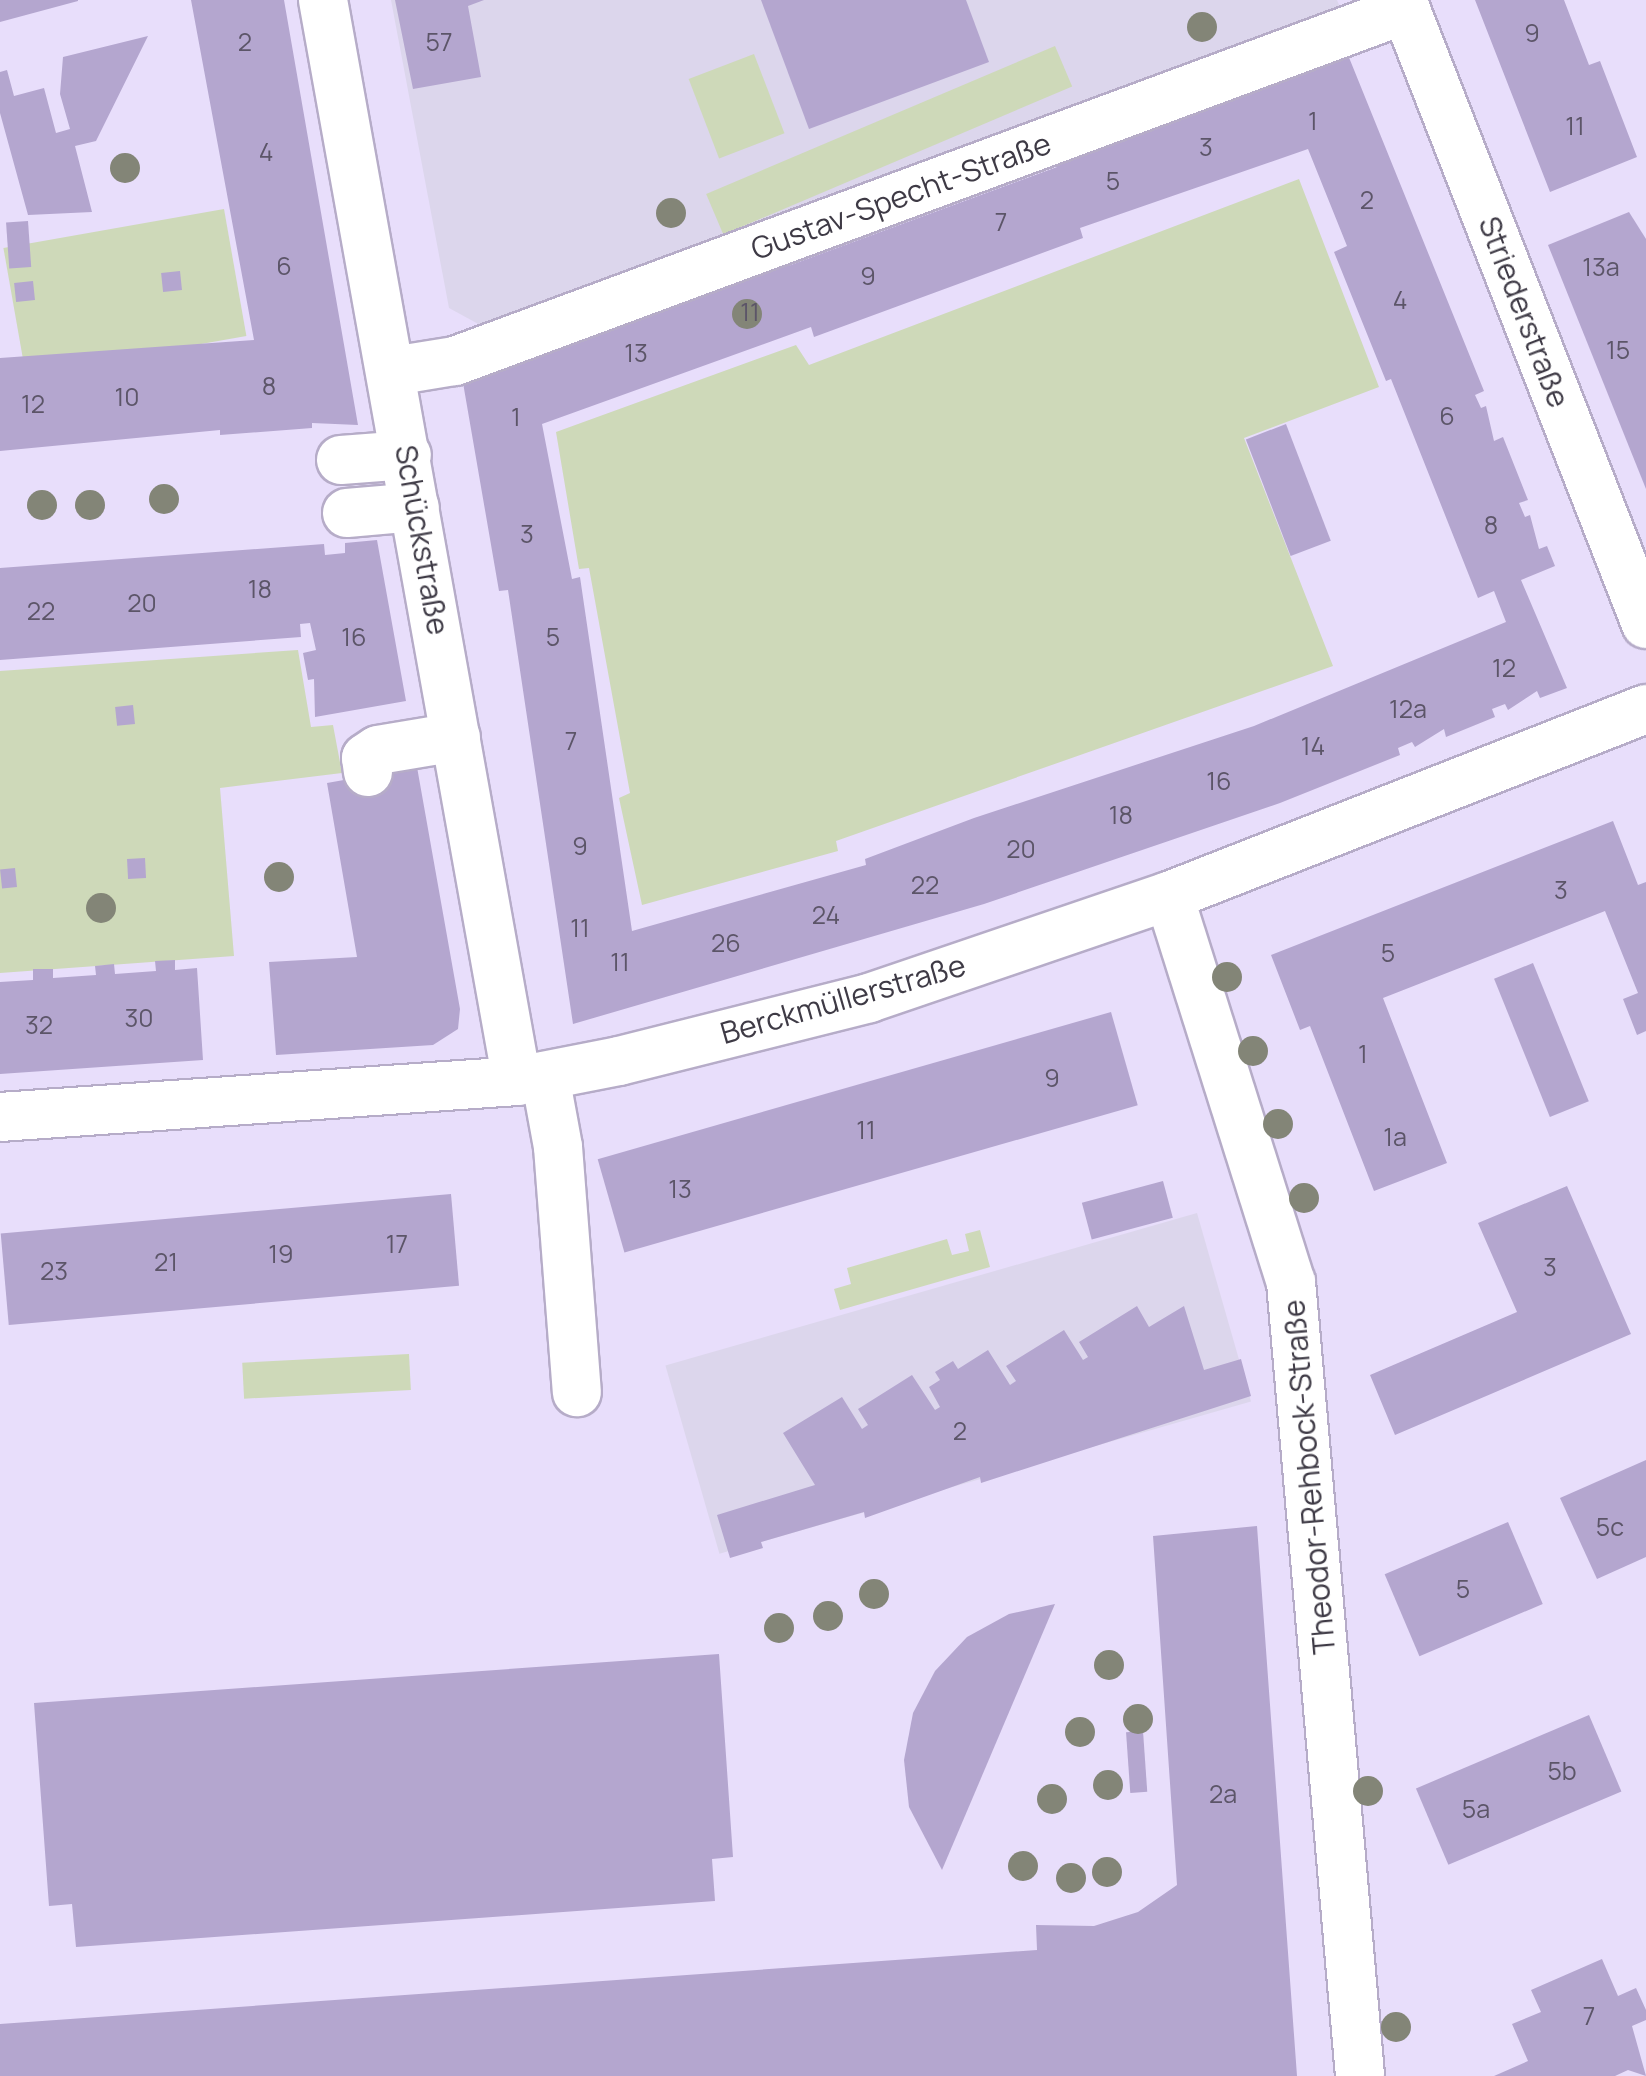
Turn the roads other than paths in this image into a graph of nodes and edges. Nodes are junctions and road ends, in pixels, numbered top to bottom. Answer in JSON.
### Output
{"nodes":[{"id":1,"x":323,"y":0,"type":"edge"},
{"id":2,"x":1404,"y":4,"type":"edge"},
{"id":3,"x":393,"y":372,"type":"junction"},
{"id":4,"x":407,"y":455,"type":"junction"},
{"id":5,"x":341,"y":460,"type":"dead end"},
{"id":6,"x":416,"y":507,"type":"junction"},
{"id":7,"x":346,"y":512,"type":"dead end"},
{"id":8,"x":1646,"y":624,"type":"edge"},
{"id":9,"x":1646,"y":709,"type":"edge"},
{"id":10,"x":456,"y":737,"type":"junction"},
{"id":11,"x":368,"y":772,"type":"dead end"},
{"id":12,"x":1170,"y":896,"type":"junction"},
{"id":13,"x":531,"y":1078,"type":"junction"},
{"id":14,"x":0,"y":1117,"type":"edge"},
{"id":15,"x":577,"y":1392,"type":"dead end"},
{"id":16,"x":1360,"y":2076,"type":"edge"}],
"edges":[{"from":1,"to":3,"type":"street","name":"Schückstraße"},
{"from":2,"to":3,"type":"street","name":"Gustav-Specht-Straße"},
{"from":2,"to":8,"type":"street","name":"Striederstraße"},
{"from":3,"to":4,"type":"street","name":"Schückstraße"},
{"from":4,"to":5,"type":"street"},
{"from":4,"to":6,"type":"street","name":"Schückstraße"},
{"from":6,"to":7,"type":"street"},
{"from":6,"to":10,"type":"street","name":"Schückstraße"},
{"from":9,"to":12,"type":"street","name":"Berckmüllerstraße"},
{"from":10,"to":11,"type":"street"},
{"from":10,"to":13,"type":"street","name":"Schückstraße"},
{"from":12,"to":13,"type":"street","name":"Berckmüllerstraße"},
{"from":12,"to":16,"type":"street","name":"Theodor-Rehbock-Straße"},
{"from":13,"to":14,"type":"street","name":"Berckmüllerstraße"},
{"from":13,"to":15,"type":"street","name":"Schückstraße"}]}
